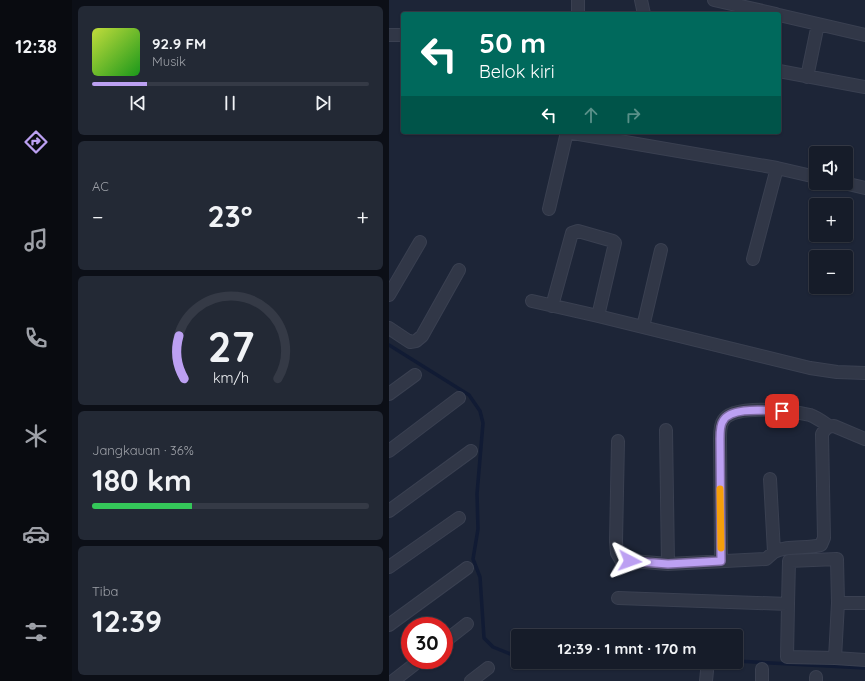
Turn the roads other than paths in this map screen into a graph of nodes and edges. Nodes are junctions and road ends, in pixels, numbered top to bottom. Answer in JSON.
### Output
{"nodes":[{"id":1,"x":578,"y":0,"type":"edge"},
{"id":2,"x":641,"y":0,"type":"edge"},
{"id":3,"x":717,"y":0,"type":"edge"},
{"id":4,"x":577,"y":12,"type":"edge"},
{"id":5,"x":644,"y":12,"type":"edge"},
{"id":6,"x":768,"y":12,"type":"edge"},
{"id":7,"x":781,"y":15,"type":"edge"},
{"id":8,"x":818,"y":24,"type":"junction"},
{"id":9,"x":389,"y":35,"type":"edge"},
{"id":10,"x":865,"y":35,"type":"edge"},
{"id":11,"x":401,"y":36,"type":"edge"},
{"id":12,"x":781,"y":71,"type":"edge"},
{"id":13,"x":807,"y":77,"type":"junction"},
{"id":14,"x":865,"y":87,"type":"edge"},
{"id":15,"x":567,"y":134,"type":"edge"},
{"id":16,"x":579,"y":134,"type":"edge"},
{"id":17,"x":777,"y":168,"type":"junction"},
{"id":18,"x":809,"y":175,"type":"edge"},
{"id":19,"x":853,"y":185,"type":"edge"},
{"id":20,"x":865,"y":188,"type":"edge"},
{"id":21,"x":549,"y":209,"type":"dead end"},
{"id":22,"x":420,"y":242,"type":"dead end"},
{"id":23,"x":661,"y":250,"type":"dead end"},
{"id":24,"x":753,"y":259,"type":"dead end"},
{"id":25,"x":459,"y":270,"type":"dead end"},
{"id":26,"x":389,"y":295,"type":"edge"},
{"id":27,"x":532,"y":301,"type":"dead end"},
{"id":28,"x":552,"y":306,"type":"junction"},
{"id":29,"x":598,"y":316,"type":"junction"},
{"id":30,"x":643,"y":327,"type":"junction"},
{"id":31,"x":389,"y":328,"type":"edge"},
{"id":32,"x":865,"y":373,"type":"edge"},
{"id":33,"x":415,"y":375,"type":"dead end"},
{"id":34,"x":389,"y":394,"type":"edge"},
{"id":35,"x":459,"y":398,"type":"dead end"},
{"id":36,"x":829,"y":426,"type":"junction"},
{"id":37,"x":666,"y":430,"type":"dead end"},
{"id":38,"x":865,"y":439,"type":"edge"},
{"id":39,"x":618,"y":441,"type":"dead end"},
{"id":40,"x":389,"y":451,"type":"edge"},
{"id":41,"x":471,"y":451,"type":"dead end"},
{"id":42,"x":770,"y":479,"type":"dead end"},
{"id":43,"x":389,"y":511,"type":"edge"},
{"id":44,"x":459,"y":518,"type":"dead end"},
{"id":45,"x":774,"y":552,"type":"junction"},
{"id":46,"x":721,"y":561,"type":"junction"},
{"id":47,"x":668,"y":564,"type":"junction"},
{"id":48,"x":389,"y":567,"type":"edge"},
{"id":49,"x":467,"y":568,"type":"dead end"},
{"id":50,"x":619,"y":598,"type":"dead end"},
{"id":51,"x":838,"y":603,"type":"junction"},
{"id":52,"x":788,"y":604,"type":"junction"},
{"id":53,"x":865,"y":604,"type":"edge"},
{"id":54,"x":467,"y":624,"type":"dead end"},
{"id":55,"x":389,"y":625,"type":"edge"},
{"id":56,"x":453,"y":635,"type":"edge"},
{"id":57,"x":835,"y":658,"type":"junction"},
{"id":58,"x":865,"y":660,"type":"edge"},
{"id":59,"x":488,"y":668,"type":"dead end"},
{"id":60,"x":408,"y":669,"type":"edge"},
{"id":61,"x":393,"y":681,"type":"edge"},
{"id":62,"x":471,"y":681,"type":"edge"}],
"edges":[{"from":1,"to":4,"type":"street"},
{"from":2,"to":5,"type":"street"},
{"from":3,"to":6,"type":"street"},
{"from":7,"to":8,"type":"street"},
{"from":8,"to":10,"type":"street"},
{"from":8,"to":13,"type":"street"},
{"from":9,"to":11,"type":"street"},
{"from":12,"to":13,"type":"street"},
{"from":13,"to":14,"type":"street"},
{"from":15,"to":21,"type":"street"},
{"from":16,"to":17,"type":"street"},
{"from":17,"to":18,"type":"street"},
{"from":17,"to":24,"type":"street"},
{"from":19,"to":20,"type":"street"},
{"from":22,"to":26,"type":"street"},
{"from":23,"to":30,"type":"street"},
{"from":25,"to":31,"type":"street"},
{"from":27,"to":28,"type":"street"},
{"from":28,"to":29,"type":"street"},
{"from":28,"to":29,"type":"street"},
{"from":29,"to":30,"type":"street"},
{"from":30,"to":32,"type":"street"},
{"from":33,"to":34,"type":"street"},
{"from":35,"to":40,"type":"street"},
{"from":36,"to":38,"type":"street"},
{"from":36,"to":45,"type":"street"},
{"from":36,"to":46,"type":"street"},
{"from":37,"to":47,"type":"street"},
{"from":39,"to":47,"type":"street"},
{"from":41,"to":43,"type":"street"},
{"from":42,"to":45,"type":"street"},
{"from":44,"to":48,"type":"street"},
{"from":45,"to":46,"type":"street"},
{"from":46,"to":47,"type":"street"},
{"from":49,"to":55,"type":"street"},
{"from":50,"to":52,"type":"street"},
{"from":51,"to":52,"type":"street"},
{"from":51,"to":53,"type":"street"},
{"from":51,"to":57,"type":"street"},
{"from":52,"to":57,"type":"street"},
{"from":54,"to":56,"type":"street"},
{"from":57,"to":58,"type":"street"},
{"from":59,"to":62,"type":"street"},
{"from":60,"to":61,"type":"street"}]}
